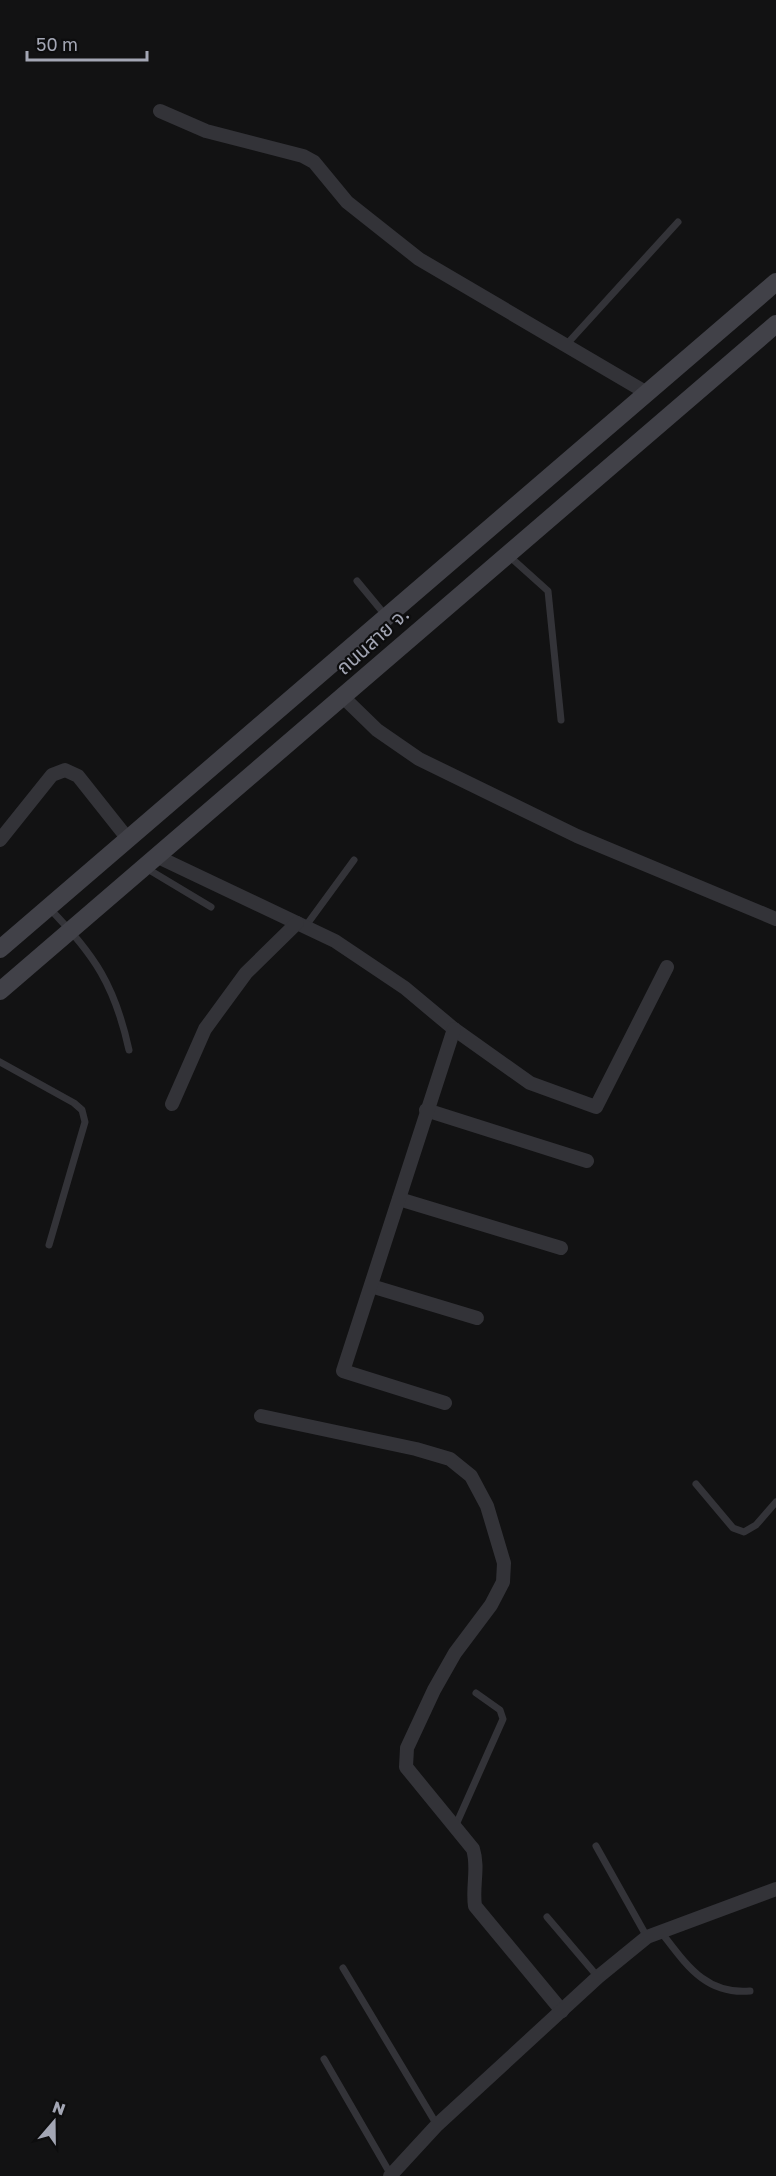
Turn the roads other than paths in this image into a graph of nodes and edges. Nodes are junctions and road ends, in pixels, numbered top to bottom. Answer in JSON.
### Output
{"nodes":[{"id":1,"x":160,"y":111,"type":"dead end"},
{"id":2,"x":678,"y":222,"type":"dead end"},
{"id":3,"x":776,"y":282,"type":"edge"},
{"id":4,"x":776,"y":324,"type":"edge"},
{"id":5,"x":566,"y":345,"type":"junction"},
{"id":6,"x":647,"y":393,"type":"junction"},
{"id":7,"x":506,"y":553,"type":"junction"},
{"id":8,"x":357,"y":581,"type":"dead end"},
{"id":9,"x":386,"y":616,"type":"junction"},
{"id":10,"x":343,"y":697,"type":"junction"},
{"id":11,"x":561,"y":720,"type":"dead end"},
{"id":12,"x":128,"y":839,"type":"junction"},
{"id":13,"x":0,"y":840,"type":"edge"},
{"id":14,"x":354,"y":860,"type":"dead end"},
{"id":15,"x":150,"y":861,"type":"junction"},
{"id":16,"x":48,"y":907,"type":"junction"},
{"id":17,"x":211,"y":907,"type":"dead end"},
{"id":18,"x":776,"y":919,"type":"edge"},
{"id":19,"x":301,"y":925,"type":"junction"},
{"id":20,"x":70,"y":930,"type":"junction"},
{"id":21,"x":0,"y":949,"type":"edge"},
{"id":22,"x":667,"y":967,"type":"dead end"},
{"id":23,"x":0,"y":991,"type":"edge"},
{"id":24,"x":454,"y":1029,"type":"junction"},
{"id":25,"x":129,"y":1050,"type":"dead end"},
{"id":26,"x":0,"y":1062,"type":"edge"},
{"id":27,"x":172,"y":1104,"type":"dead end"},
{"id":28,"x":426,"y":1110,"type":"junction"},
{"id":29,"x":587,"y":1161,"type":"dead end"},
{"id":30,"x":399,"y":1199,"type":"junction"},
{"id":31,"x":49,"y":1245,"type":"dead end"},
{"id":32,"x":561,"y":1248,"type":"dead end"},
{"id":33,"x":371,"y":1286,"type":"junction"},
{"id":34,"x":477,"y":1318,"type":"dead end"},
{"id":35,"x":446,"y":1403,"type":"dead end"},
{"id":36,"x":261,"y":1416,"type":"dead end"},
{"id":37,"x":696,"y":1484,"type":"dead end"},
{"id":38,"x":776,"y":1502,"type":"edge"},
{"id":39,"x":476,"y":1693,"type":"dead end"},
{"id":40,"x":455,"y":1827,"type":"junction"},
{"id":41,"x":596,"y":1846,"type":"dead end"},
{"id":42,"x":776,"y":1889,"type":"edge"},
{"id":43,"x":547,"y":1917,"type":"dead end"},
{"id":44,"x":661,"y":1932,"type":"junction"},
{"id":45,"x":647,"y":1937,"type":"junction"},
{"id":46,"x":343,"y":1968,"type":"dead end"},
{"id":47,"x":598,"y":1977,"type":"junction"},
{"id":48,"x":750,"y":1991,"type":"dead end"},
{"id":49,"x":562,"y":2011,"type":"junction"},
{"id":50,"x":324,"y":2059,"type":"dead end"},
{"id":51,"x":437,"y":2126,"type":"junction"},
{"id":52,"x":390,"y":2176,"type":"edge"}],
"edges":[{"from":1,"to":5,"type":"street"},
{"from":2,"to":5,"type":"lane"},
{"from":3,"to":6,"type":"main road","name":"ถนนสาย จ."},
{"from":4,"to":7,"type":"main road","name":"ถนนสาย จ."},
{"from":5,"to":6,"type":"street"},
{"from":6,"to":9,"type":"main road","name":"ถนนสาย จ."},
{"from":7,"to":10,"type":"main road","name":"ถนนสาย จ."},
{"from":7,"to":11,"type":"lane"},
{"from":8,"to":9,"type":"lane"},
{"from":9,"to":12,"type":"main road","name":"ถนนสาย จ."},
{"from":10,"to":15,"type":"main road","name":"ถนนสาย จ."},
{"from":10,"to":18,"type":"street"},
{"from":12,"to":13,"type":"street"},
{"from":12,"to":16,"type":"main road","name":"ถนนสาย จ."},
{"from":14,"to":19,"type":"lane"},
{"from":15,"to":17,"type":"lane"},
{"from":15,"to":19,"type":"street"},
{"from":15,"to":20,"type":"main road","name":"ถนนสาย จ."},
{"from":16,"to":20,"type":"lane"},
{"from":16,"to":21,"type":"main road","name":"ถนนสาย จ."},
{"from":19,"to":24,"type":"street"},
{"from":19,"to":27,"type":"street"},
{"from":20,"to":23,"type":"main road","name":"ถนนสาย จ."},
{"from":20,"to":25,"type":"lane"},
{"from":22,"to":24,"type":"street"},
{"from":24,"to":28,"type":"street"},
{"from":26,"to":31,"type":"lane"},
{"from":28,"to":29,"type":"street"},
{"from":28,"to":30,"type":"street"},
{"from":30,"to":32,"type":"street"},
{"from":30,"to":33,"type":"street"},
{"from":33,"to":34,"type":"street"},
{"from":33,"to":35,"type":"street"},
{"from":36,"to":40,"type":"street"},
{"from":37,"to":38,"type":"lane"},
{"from":39,"to":40,"type":"lane"},
{"from":40,"to":49,"type":"street"},
{"from":41,"to":45,"type":"lane"},
{"from":42,"to":44,"type":"street"},
{"from":43,"to":47,"type":"lane"},
{"from":44,"to":45,"type":"street"},
{"from":44,"to":48,"type":"lane"},
{"from":45,"to":47,"type":"street"},
{"from":46,"to":51,"type":"lane"},
{"from":47,"to":49,"type":"street"},
{"from":49,"to":51,"type":"street"},
{"from":50,"to":52,"type":"lane"},
{"from":51,"to":52,"type":"street"}]}
